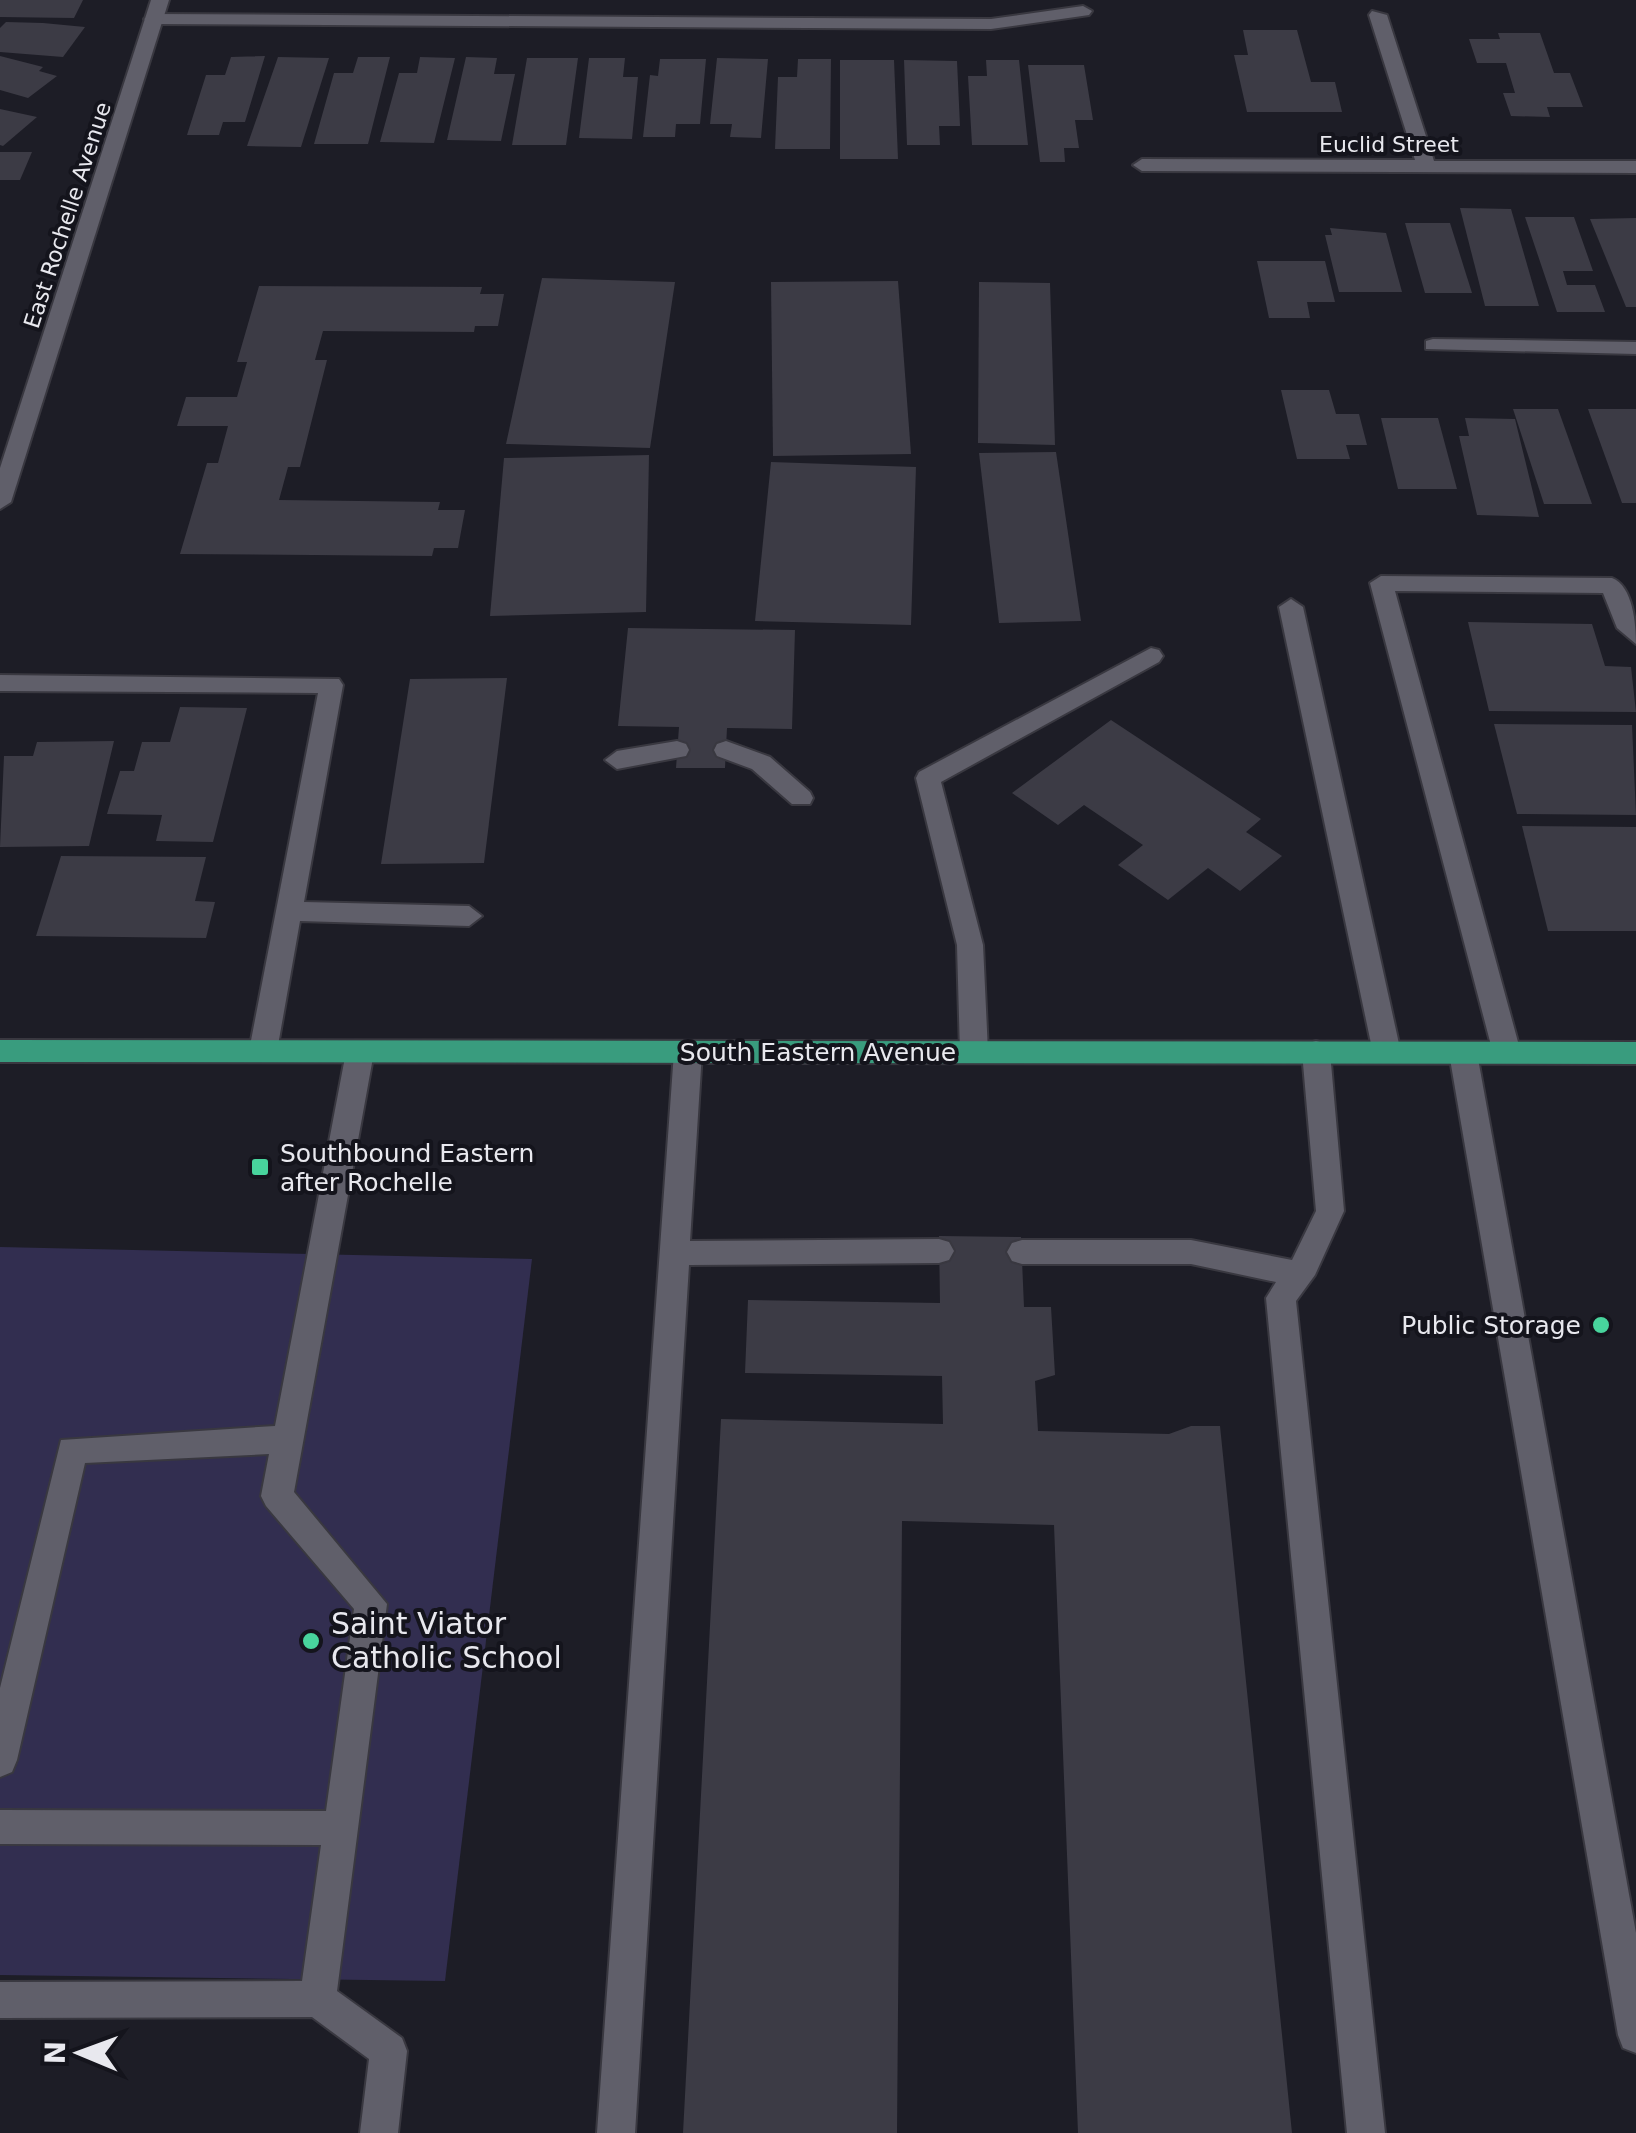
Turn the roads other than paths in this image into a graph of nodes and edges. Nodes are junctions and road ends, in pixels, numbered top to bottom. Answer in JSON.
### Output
{"nodes":[{"id":1,"x":156,"y":10,"type":"edge"},
{"id":2,"x":1083,"y":11,"type":"dead end"},
{"id":3,"x":1378,"y":15,"type":"dead end"},
{"id":4,"x":1142,"y":165,"type":"dead end"},
{"id":5,"x":1426,"y":167,"type":"junction"},
{"id":6,"x":1636,"y":167,"type":"edge"},
{"id":7,"x":1433,"y":344,"type":"dead end"},
{"id":8,"x":1636,"y":348,"type":"edge"},
{"id":9,"x":0,"y":502,"type":"edge"},
{"id":10,"x":1292,"y":607,"type":"dead end"},
{"id":11,"x":1636,"y":636,"type":"edge"},
{"id":12,"x":1152,"y":656,"type":"dead end"},
{"id":13,"x":0,"y":683,"type":"edge"},
{"id":14,"x":677,"y":750,"type":"dead end"},
{"id":15,"x":726,"y":750,"type":"dead end"},
{"id":16,"x":617,"y":760,"type":"dead end"},
{"id":17,"x":801,"y":798,"type":"dead end"},
{"id":18,"x":290,"y":911,"type":"junction"},
{"id":19,"x":469,"y":916,"type":"dead end"},
{"id":20,"x":0,"y":1051,"type":"edge"},
{"id":21,"x":263,"y":1052,"type":"junction"},
{"id":22,"x":360,"y":1052,"type":"junction"},
{"id":23,"x":688,"y":1052,"type":"junction"},
{"id":24,"x":974,"y":1052,"type":"junction"},
{"id":25,"x":1316,"y":1052,"type":"junction"},
{"id":26,"x":1387,"y":1053,"type":"junction"},
{"id":27,"x":1463,"y":1053,"type":"junction"},
{"id":28,"x":1507,"y":1053,"type":"junction"},
{"id":29,"x":1636,"y":1053,"type":"edge"},
{"id":30,"x":939,"y":1251,"type":"dead end"},
{"id":31,"x":674,"y":1252,"type":"junction"},
{"id":32,"x":1022,"y":1252,"type":"dead end"},
{"id":33,"x":1299,"y":1274,"type":"junction"},
{"id":34,"x":288,"y":1439,"type":"junction"},
{"id":35,"x":0,"y":1760,"type":"edge"},
{"id":36,"x":0,"y":1827,"type":"edge"},
{"id":37,"x":344,"y":1828,"type":"junction"},
{"id":38,"x":0,"y":2000,"type":"edge"},
{"id":39,"x":318,"y":2000,"type":"junction"},
{"id":40,"x":1636,"y":2035,"type":"edge"},
{"id":41,"x":378,"y":2133,"type":"edge"},
{"id":42,"x":616,"y":2133,"type":"edge"},
{"id":43,"x":1366,"y":2133,"type":"edge"}],
"edges":[{"from":1,"to":2,"type":"street"},
{"from":1,"to":9,"type":"street","name":"East Rochelle Avenue"},
{"from":3,"to":5,"type":"street"},
{"from":4,"to":5,"type":"street","name":"Euclid Street"},
{"from":5,"to":6,"type":"street","name":"Euclid Street"},
{"from":7,"to":8,"type":"street"},
{"from":10,"to":26,"type":"street"},
{"from":11,"to":28,"type":"street"},
{"from":12,"to":24,"type":"street"},
{"from":13,"to":18,"type":"street"},
{"from":14,"to":16,"type":"street"},
{"from":15,"to":17,"type":"street"},
{"from":18,"to":19,"type":"street"},
{"from":18,"to":21,"type":"street"},
{"from":20,"to":21,"type":"main road","name":"South Eastern Avenue"},
{"from":21,"to":22,"type":"main road","name":"South Eastern Avenue"},
{"from":22,"to":23,"type":"main road","name":"South Eastern Avenue"},
{"from":22,"to":34,"type":"street"},
{"from":23,"to":24,"type":"main road","name":"South Eastern Avenue"},
{"from":23,"to":31,"type":"street"},
{"from":24,"to":25,"type":"main road","name":"South Eastern Avenue"},
{"from":25,"to":26,"type":"main road","name":"South Eastern Avenue"},
{"from":25,"to":33,"type":"street"},
{"from":26,"to":27,"type":"main road","name":"South Eastern Avenue"},
{"from":27,"to":28,"type":"main road","name":"South Eastern Avenue"},
{"from":27,"to":40,"type":"street"},
{"from":28,"to":29,"type":"main road","name":"South Eastern Avenue"},
{"from":30,"to":31,"type":"street"},
{"from":31,"to":42,"type":"street"},
{"from":32,"to":33,"type":"street"},
{"from":33,"to":43,"type":"street"},
{"from":34,"to":35,"type":"street"},
{"from":34,"to":37,"type":"street"},
{"from":36,"to":37,"type":"street"},
{"from":37,"to":39,"type":"street"},
{"from":38,"to":39,"type":"street"},
{"from":39,"to":41,"type":"street"}]}
